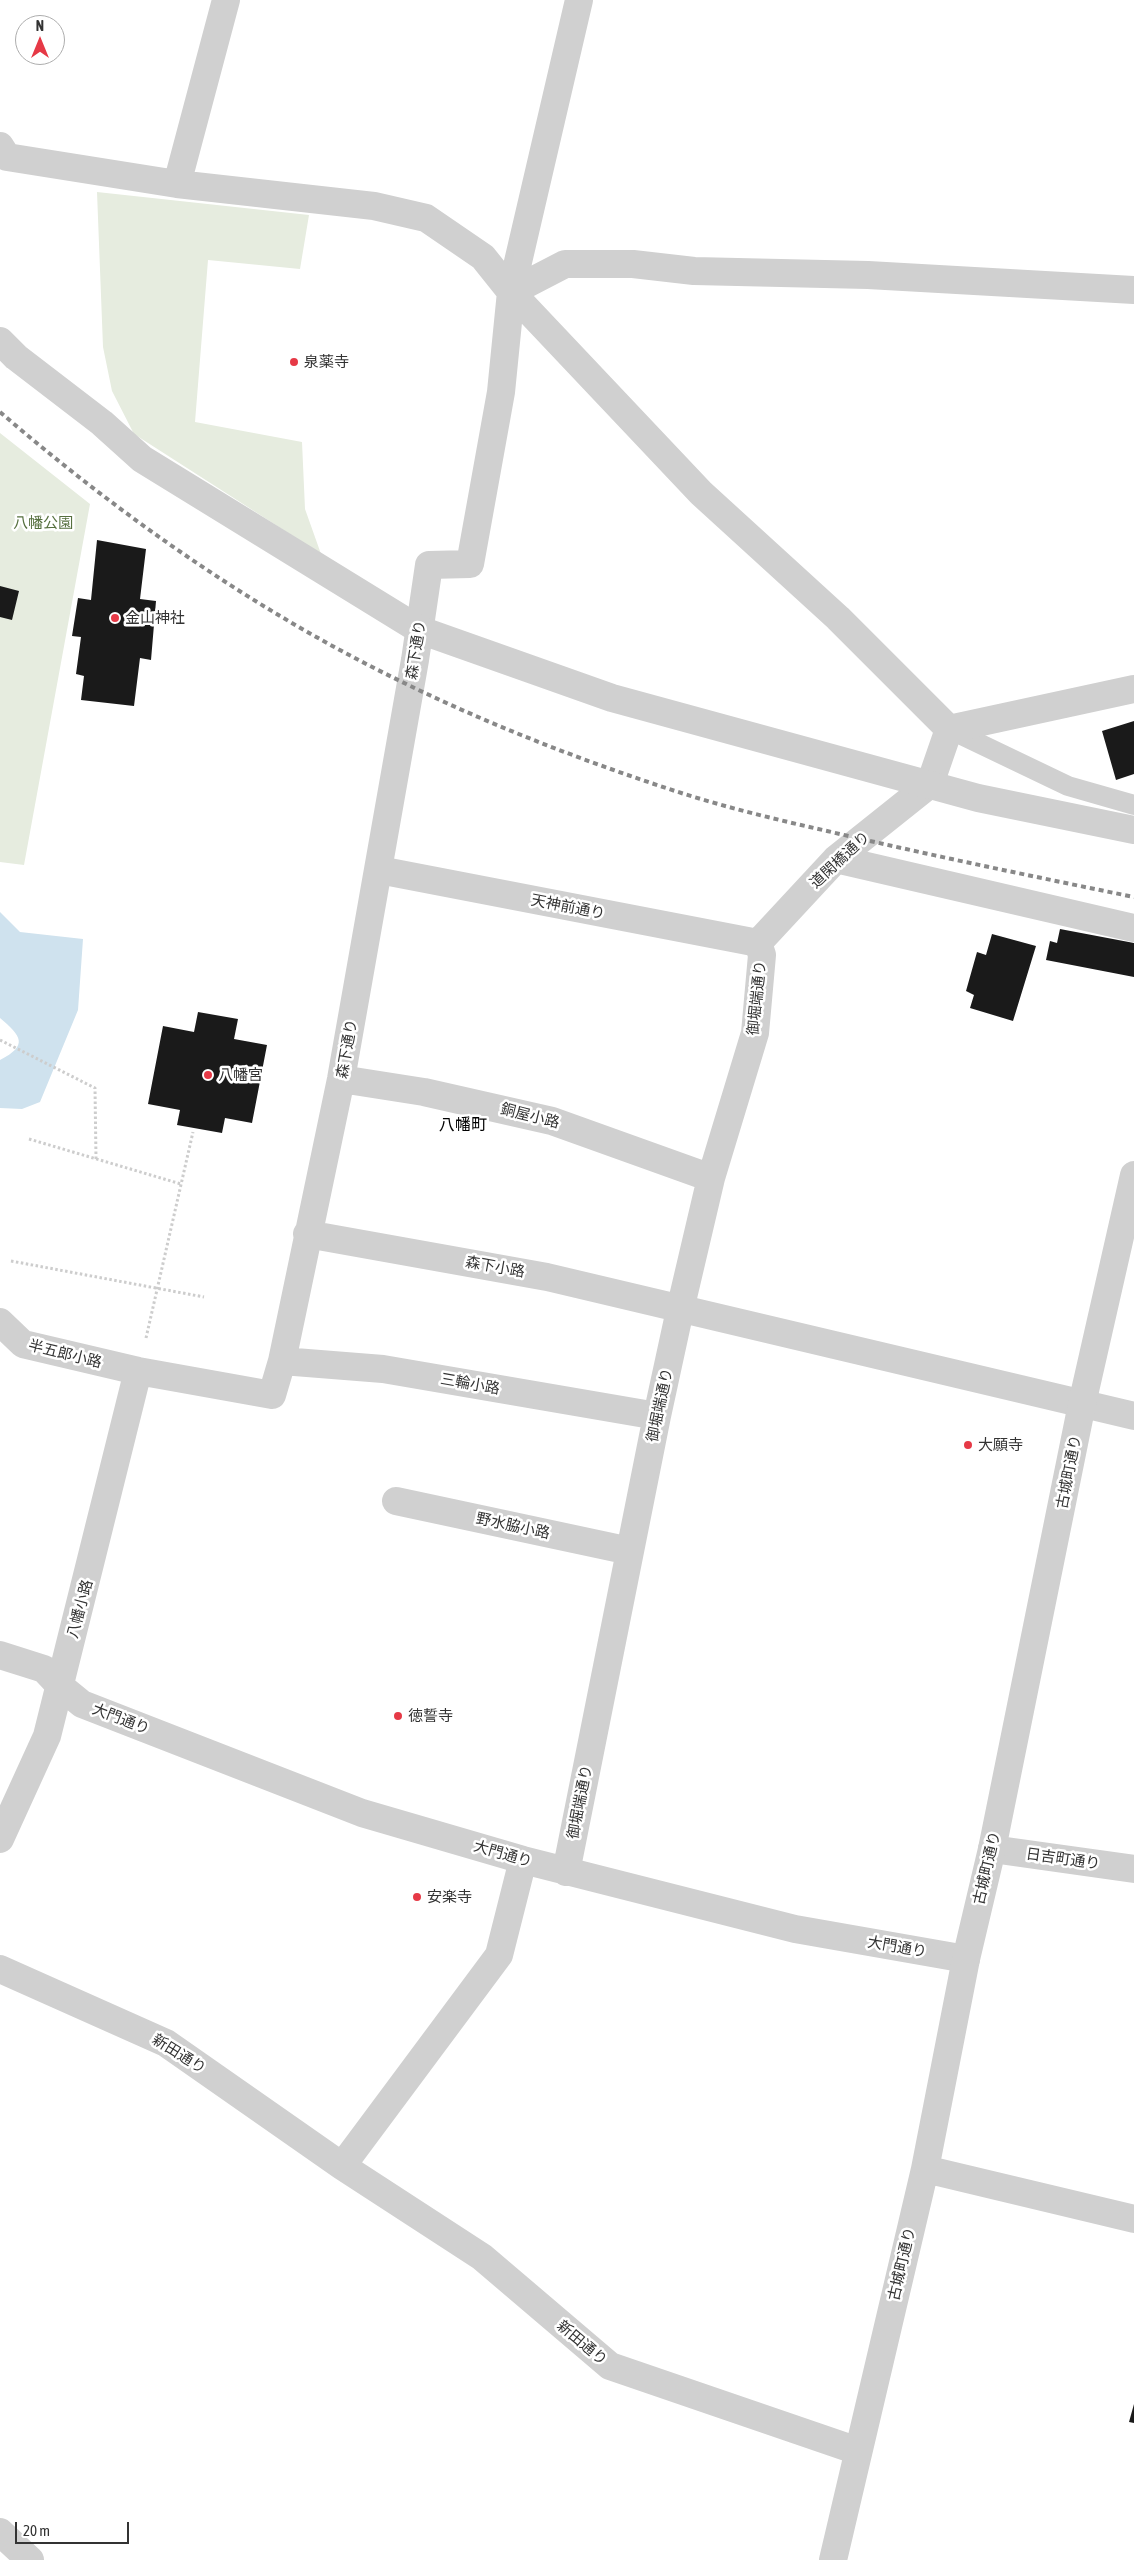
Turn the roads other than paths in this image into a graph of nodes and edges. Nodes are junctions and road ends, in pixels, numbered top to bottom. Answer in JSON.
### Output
{"nodes":[{"id":1,"x":226,"y":0,"type":"edge"},
{"id":2,"x":579,"y":0,"type":"edge"},
{"id":3,"x":0,"y":146,"type":"edge"},
{"id":4,"x":176,"y":184,"type":"junction"},
{"id":5,"x":1134,"y":290,"type":"edge"},
{"id":6,"x":512,"y":292,"type":"junction"},
{"id":7,"x":0,"y":341,"type":"edge"},
{"id":8,"x":420,"y":630,"type":"junction"},
{"id":9,"x":1134,"y":689,"type":"edge"},
{"id":10,"x":949,"y":729,"type":"junction"},
{"id":11,"x":930,"y":784,"type":"junction"},
{"id":12,"x":1134,"y":805,"type":"edge"},
{"id":13,"x":1134,"y":830,"type":"edge"},
{"id":14,"x":836,"y":860,"type":"junction"},
{"id":15,"x":379,"y":870,"type":"junction"},
{"id":16,"x":1134,"y":928,"type":"edge"},
{"id":17,"x":758,"y":943,"type":"junction"},
{"id":18,"x":342,"y":1079,"type":"junction"},
{"id":19,"x":1134,"y":1175,"type":"edge"},
{"id":20,"x":711,"y":1178,"type":"junction"},
{"id":21,"x":307,"y":1234,"type":"junction"},
{"id":22,"x":680,"y":1310,"type":"junction"},
{"id":23,"x":0,"y":1322,"type":"edge"},
{"id":24,"x":282,"y":1361,"type":"junction"},
{"id":25,"x":138,"y":1371,"type":"junction"},
{"id":26,"x":1082,"y":1404,"type":"junction"},
{"id":27,"x":657,"y":1416,"type":"junction"},
{"id":28,"x":1134,"y":1416,"type":"edge"},
{"id":29,"x":396,"y":1501,"type":"dead end"},
{"id":30,"x":630,"y":1551,"type":"junction"},
{"id":31,"x":0,"y":1655,"type":"edge"},
{"id":32,"x":60,"y":1686,"type":"junction"},
{"id":33,"x":0,"y":1838,"type":"edge"},
{"id":34,"x":992,"y":1850,"type":"junction"},
{"id":35,"x":522,"y":1860,"type":"junction"},
{"id":36,"x":1134,"y":1869,"type":"edge"},
{"id":37,"x":566,"y":1872,"type":"junction"},
{"id":38,"x":966,"y":1959,"type":"junction"},
{"id":39,"x":0,"y":1969,"type":"edge"},
{"id":40,"x":342,"y":2166,"type":"junction"},
{"id":41,"x":924,"y":2169,"type":"junction"},
{"id":42,"x":1134,"y":2220,"type":"edge"},
{"id":43,"x":858,"y":2451,"type":"junction"},
{"id":44,"x":0,"y":2532,"type":"edge"},
{"id":45,"x":30,"y":2560,"type":"edge"},
{"id":46,"x":833,"y":2560,"type":"edge"}],
"edges":[{"from":1,"to":4,"type":"street"},
{"from":2,"to":6,"type":"street"},
{"from":3,"to":4,"type":"street"},
{"from":4,"to":6,"type":"street"},
{"from":5,"to":6,"type":"street"},
{"from":6,"to":8,"type":"street","name":"森下通り"},
{"from":6,"to":10,"type":"street"},
{"from":7,"to":8,"type":"street"},
{"from":8,"to":11,"type":"street"},
{"from":8,"to":15,"type":"street","name":"森下通り"},
{"from":9,"to":10,"type":"street"},
{"from":10,"to":11,"type":"street"},
{"from":10,"to":12,"type":"lane"},
{"from":11,"to":13,"type":"street"},
{"from":11,"to":14,"type":"street","name":"道閑橋通り"},
{"from":14,"to":16,"type":"street"},
{"from":14,"to":17,"type":"street","name":"道閑橋通り"},
{"from":15,"to":17,"type":"street","name":"天神前通り"},
{"from":15,"to":18,"type":"street","name":"森下通り"},
{"from":17,"to":20,"type":"street","name":"御堀端通り"},
{"from":18,"to":20,"type":"street","name":"銅屋小路"},
{"from":18,"to":21,"type":"street","name":"森下通り"},
{"from":19,"to":26,"type":"street","name":"古城町通り"},
{"from":20,"to":22,"type":"street","name":"御堀端通り"},
{"from":21,"to":22,"type":"street","name":"森下小路"},
{"from":21,"to":24,"type":"street","name":"森下通り"},
{"from":22,"to":26,"type":"street","name":"森下小路"},
{"from":22,"to":27,"type":"street","name":"御堀端通り"},
{"from":23,"to":25,"type":"street","name":"半五郎小路"},
{"from":24,"to":25,"type":"street","name":"森下通り"},
{"from":24,"to":27,"type":"street","name":"三輪小路"},
{"from":25,"to":32,"type":"street","name":"八幡小路"},
{"from":26,"to":28,"type":"street","name":"森下小路"},
{"from":26,"to":34,"type":"street","name":"古城町通り"},
{"from":27,"to":30,"type":"street","name":"御堀端通り"},
{"from":29,"to":30,"type":"street","name":"野水脇小路"},
{"from":30,"to":37,"type":"street","name":"御堀端通り"},
{"from":31,"to":32,"type":"street","name":"大門通り"},
{"from":32,"to":33,"type":"street","name":"八幡小路"},
{"from":32,"to":35,"type":"street","name":"大門通り"},
{"from":34,"to":36,"type":"street","name":"日吉町通り"},
{"from":34,"to":38,"type":"street","name":"古城町通り"},
{"from":35,"to":37,"type":"street","name":"大門通り"},
{"from":35,"to":40,"type":"street"},
{"from":37,"to":38,"type":"street","name":"大門通り"},
{"from":38,"to":41,"type":"street","name":"古城町通り"},
{"from":39,"to":40,"type":"street","name":"新田通り"},
{"from":40,"to":43,"type":"street","name":"新田通り"},
{"from":41,"to":42,"type":"street"},
{"from":41,"to":43,"type":"street","name":"古城町通り"},
{"from":43,"to":46,"type":"street","name":"古城町通り"},
{"from":44,"to":45,"type":"street"}]}
